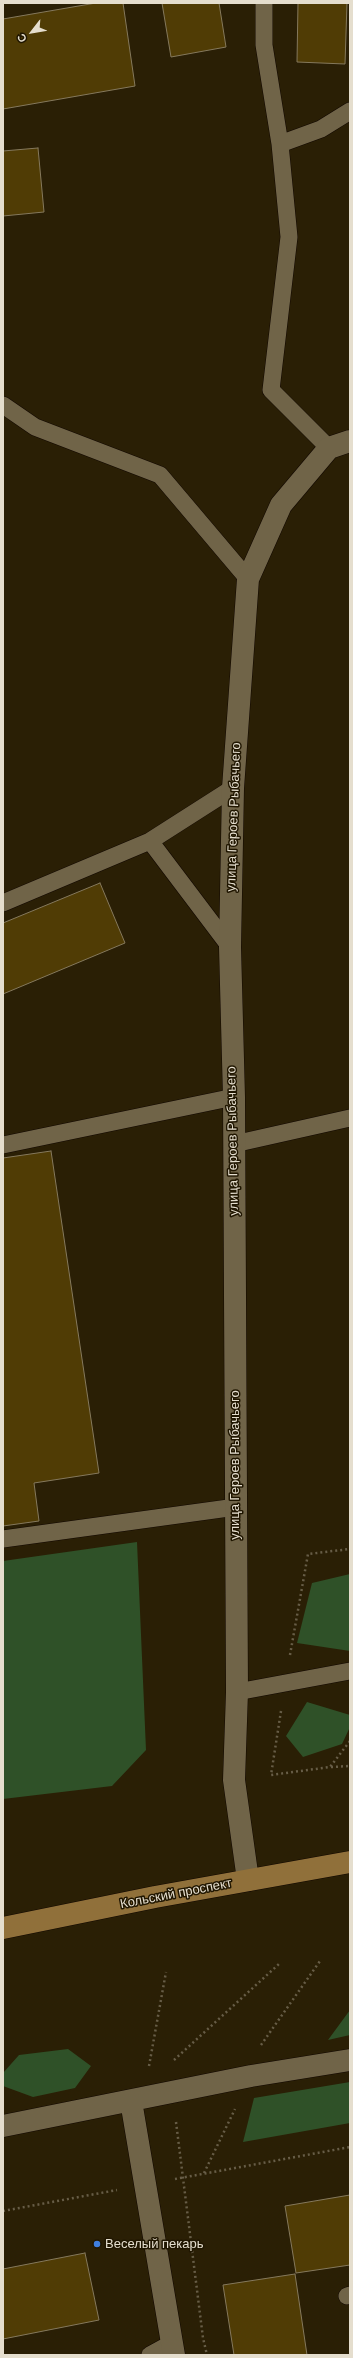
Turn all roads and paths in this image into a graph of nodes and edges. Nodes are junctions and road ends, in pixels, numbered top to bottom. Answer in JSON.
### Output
{"nodes":[{"id":1,"x":264,"y":3,"type":"edge"},
{"id":2,"x":350,"y":111,"type":"edge"},
{"id":3,"x":280,"y":144,"type":"junction"},
{"id":4,"x":5,"y":409,"type":"edge"},
{"id":5,"x":350,"y":441,"type":"edge"},
{"id":6,"x":328,"y":448,"type":"junction"},
{"id":7,"x":248,"y":579,"type":"junction"},
{"id":8,"x":233,"y":788,"type":"junction"},
{"id":9,"x":150,"y":841,"type":"junction"},
{"id":10,"x":3,"y":903,"type":"edge"},
{"id":11,"x":230,"y":947,"type":"junction"},
{"id":12,"x":234,"y":1097,"type":"junction"},
{"id":13,"x":350,"y":1118,"type":"edge"},
{"id":14,"x":234,"y":1144,"type":"junction"},
{"id":15,"x":3,"y":1145,"type":"edge"},
{"id":16,"x":236,"y":1507,"type":"junction"},
{"id":17,"x":3,"y":1539,"type":"edge"},
{"id":18,"x":350,"y":1549,"type":"edge"},
{"id":19,"x":350,"y":1671,"type":"edge"},
{"id":20,"x":285,"y":1683,"type":"junction"},
{"id":21,"x":237,"y":1692,"type":"junction"},
{"id":22,"x":350,"y":1741,"type":"edge"},
{"id":23,"x":350,"y":1766,"type":"edge"},
{"id":24,"x":330,"y":1767,"type":"junction"},
{"id":25,"x":350,"y":1862,"type":"edge"},
{"id":26,"x":248,"y":1880,"type":"junction"},
{"id":27,"x":3,"y":1928,"type":"edge"},
{"id":28,"x":279,"y":1964,"type":"dead end"},
{"id":29,"x":166,"y":1972,"type":"dead end"},
{"id":30,"x":350,"y":2060,"type":"edge"},
{"id":31,"x":169,"y":2066,"type":"dead end"},
{"id":32,"x":155,"y":2068,"type":"dead end"},
{"id":33,"x":131,"y":2101,"type":"junction"},
{"id":34,"x":175,"y":2117,"type":"dead end"},
{"id":35,"x":3,"y":2126,"type":"edge"},
{"id":36,"x":350,"y":2147,"type":"edge"},
{"id":37,"x":183,"y":2178,"type":"junction"},
{"id":38,"x":145,"y":2184,"type":"junction"},
{"id":39,"x":3,"y":2211,"type":"edge"},
{"id":40,"x":173,"y":2349,"type":"edge"},
{"id":41,"x":150,"y":2355,"type":"edge"},
{"id":42,"x":207,"y":2355,"type":"edge"}],
"edges":[{"from":1,"to":3,"type":"lane"},
{"from":2,"to":3,"type":"lane"},
{"from":3,"to":6,"type":"lane"},
{"from":4,"to":7,"type":"lane"},
{"from":5,"to":6,"type":"street"},
{"from":6,"to":7,"type":"street","name":"улица Героев Рыбачьего"},
{"from":7,"to":8,"type":"street","name":"улица Героев Рыбачьего"},
{"from":8,"to":9,"type":"lane"},
{"from":8,"to":11,"type":"street","name":"улица Героев Рыбачьего"},
{"from":9,"to":10,"type":"lane"},
{"from":9,"to":11,"type":"lane"},
{"from":11,"to":12,"type":"street","name":"улица Героев Рыбачьего"},
{"from":12,"to":14,"type":"street","name":"улица Героев Рыбачьего"},
{"from":12,"to":15,"type":"lane"},
{"from":13,"to":14,"type":"lane"},
{"from":14,"to":16,"type":"street","name":"улица Героев Рыбачьего"},
{"from":16,"to":17,"type":"lane"},
{"from":16,"to":21,"type":"street","name":"улица Героев Рыбачьего"},
{"from":18,"to":20,"type":"path"},
{"from":19,"to":20,"type":"lane"},
{"from":20,"to":21,"type":"lane"},
{"from":20,"to":24,"type":"path"},
{"from":21,"to":26,"type":"street","name":"улица Героев Рыбачьего"},
{"from":22,"to":24,"type":"path"},
{"from":23,"to":24,"type":"path"},
{"from":25,"to":26,"type":"main road","name":"Кольский проспект"},
{"from":26,"to":27,"type":"main road","name":"Кольский проспект"},
{"from":28,"to":31,"type":"path"},
{"from":29,"to":32,"type":"path"},
{"from":30,"to":33,"type":"street"},
{"from":33,"to":35,"type":"street"},
{"from":33,"to":38,"type":"street"},
{"from":34,"to":37,"type":"path"},
{"from":36,"to":37,"type":"path"},
{"from":37,"to":38,"type":"path"},
{"from":37,"to":42,"type":"path"},
{"from":38,"to":39,"type":"path"},
{"from":38,"to":40,"type":"street"},
{"from":40,"to":41,"type":"lane"}]}
